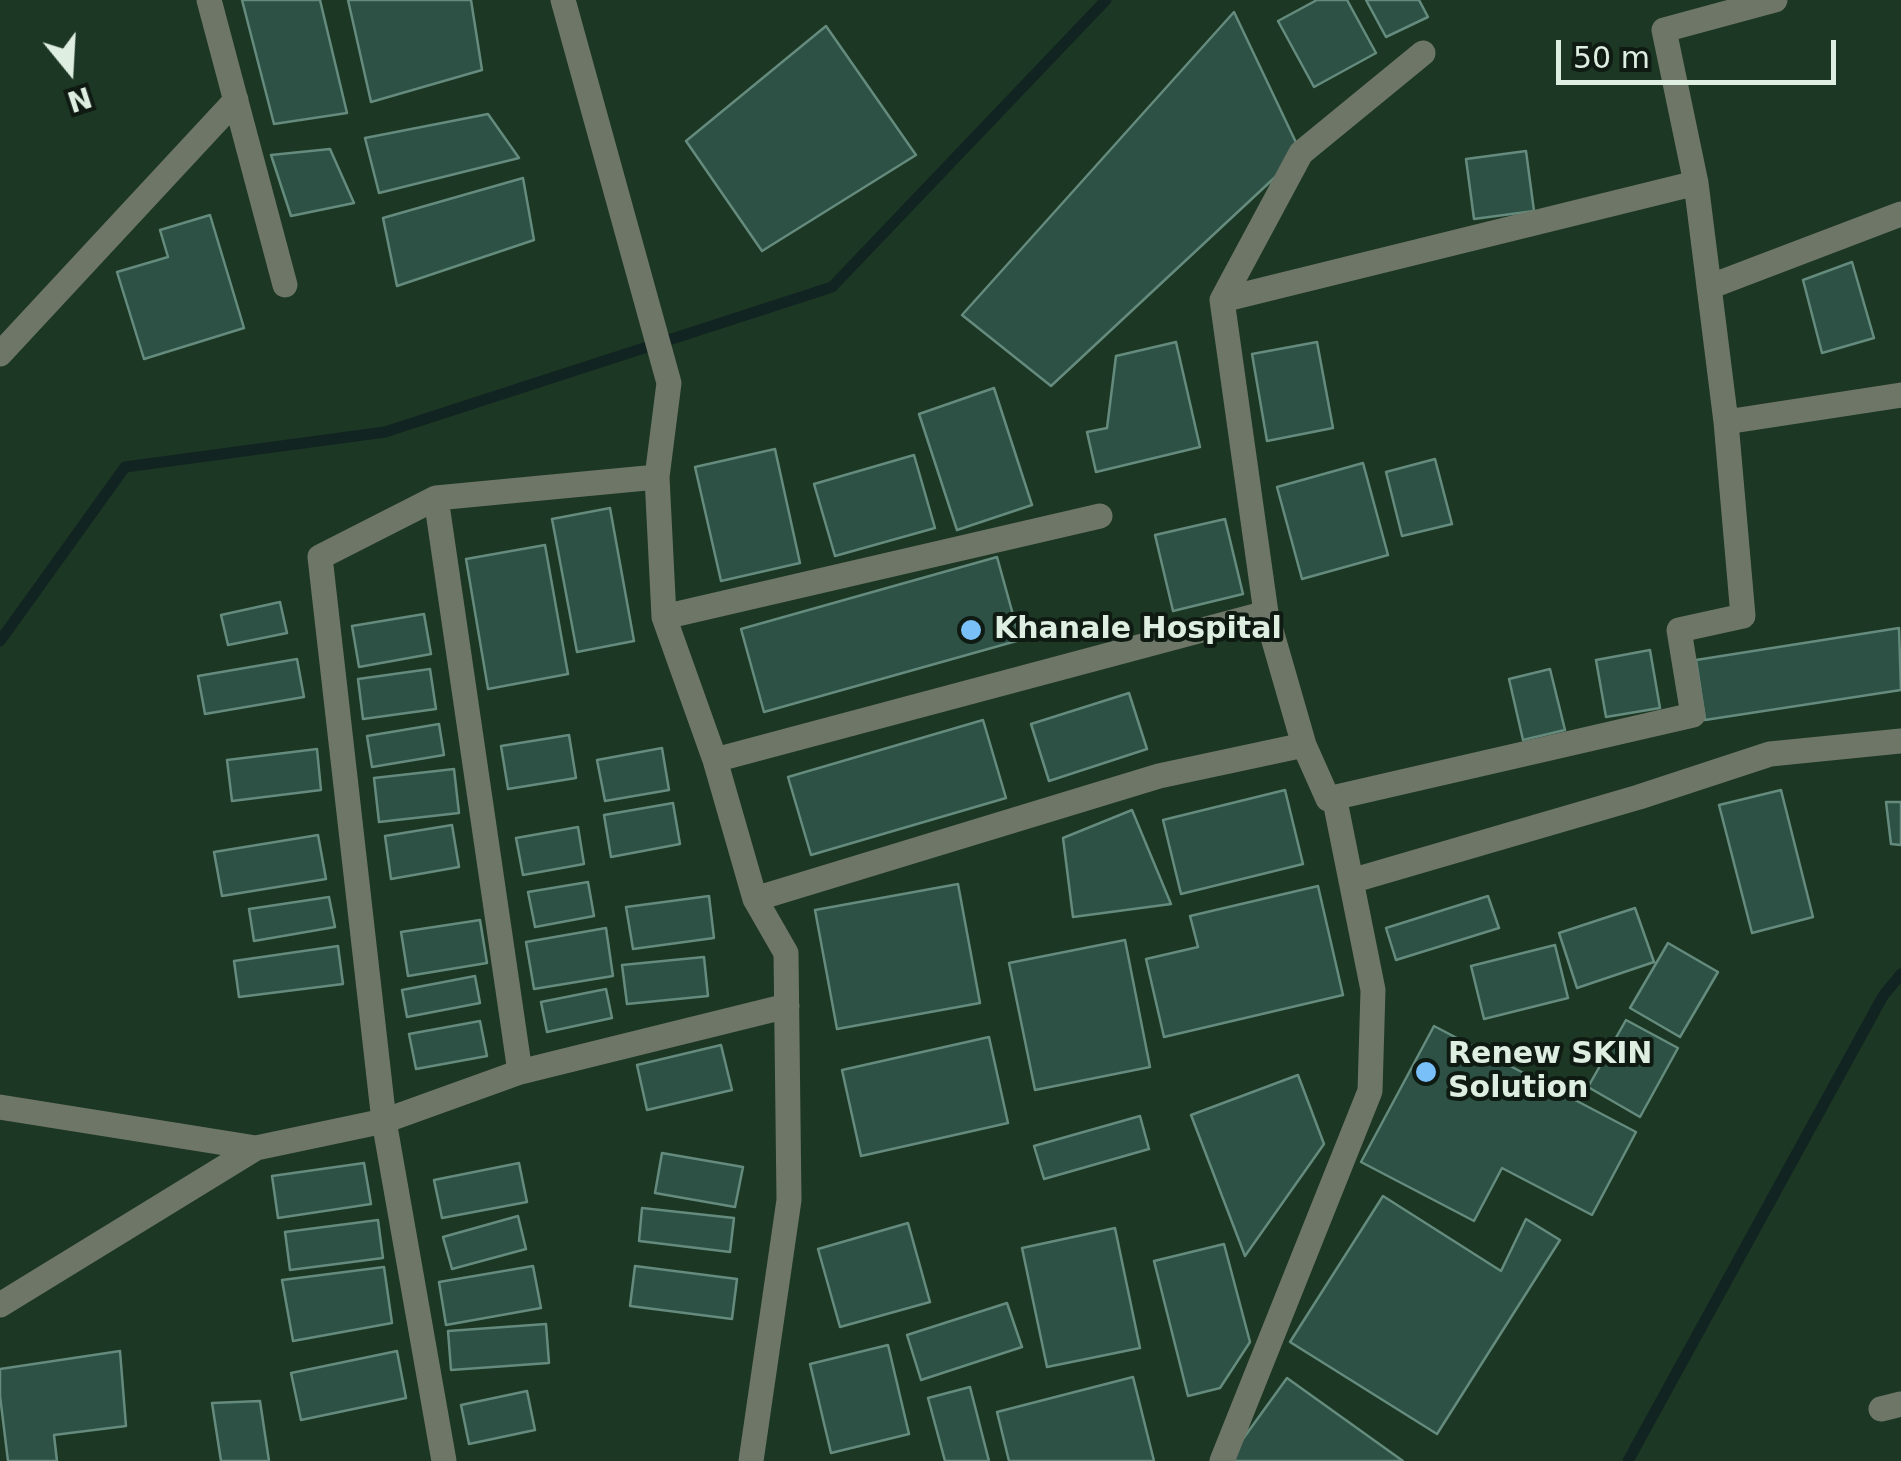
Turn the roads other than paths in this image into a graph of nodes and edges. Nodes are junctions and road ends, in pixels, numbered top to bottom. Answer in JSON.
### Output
{"nodes":[{"id":1,"x":209,"y":0,"type":"edge"},
{"id":2,"x":563,"y":0,"type":"edge"},
{"id":3,"x":1775,"y":0,"type":"edge"},
{"id":4,"x":1423,"y":53,"type":"dead end"},
{"id":5,"x":236,"y":100,"type":"junction"},
{"id":6,"x":1696,"y":183,"type":"junction"},
{"id":7,"x":1901,"y":214,"type":"edge"},
{"id":8,"x":285,"y":284,"type":"dead end"},
{"id":9,"x":1709,"y":287,"type":"junction"},
{"id":10,"x":1222,"y":300,"type":"junction"},
{"id":11,"x":0,"y":354,"type":"edge"},
{"id":12,"x":1901,"y":394,"type":"edge"},
{"id":13,"x":1726,"y":422,"type":"junction"},
{"id":14,"x":657,"y":476,"type":"junction"},
{"id":15,"x":436,"y":498,"type":"junction"},
{"id":16,"x":1100,"y":516,"type":"dead end"},
{"id":17,"x":1266,"y":613,"type":"junction"},
{"id":18,"x":664,"y":617,"type":"junction"},
{"id":19,"x":1901,"y":741,"type":"edge"},
{"id":20,"x":1304,"y":745,"type":"junction"},
{"id":21,"x":715,"y":760,"type":"junction"},
{"id":22,"x":1328,"y":799,"type":"junction"},
{"id":23,"x":1352,"y":880,"type":"junction"},
{"id":24,"x":754,"y":899,"type":"junction"},
{"id":25,"x":787,"y":1006,"type":"junction"},
{"id":26,"x":520,"y":1072,"type":"junction"},
{"id":27,"x":0,"y":1108,"type":"edge"},
{"id":28,"x":384,"y":1121,"type":"junction"},
{"id":29,"x":256,"y":1148,"type":"junction"},
{"id":30,"x":0,"y":1305,"type":"edge"},
{"id":31,"x":444,"y":1461,"type":"edge"},
{"id":32,"x":751,"y":1461,"type":"edge"},
{"id":33,"x":1222,"y":1461,"type":"edge"}],
"edges":[{"from":1,"to":5,"type":"street"},
{"from":2,"to":14,"type":"street"},
{"from":3,"to":6,"type":"street"},
{"from":4,"to":10,"type":"street"},
{"from":5,"to":8,"type":"street"},
{"from":5,"to":11,"type":"street"},
{"from":6,"to":9,"type":"street"},
{"from":6,"to":10,"type":"street"},
{"from":7,"to":9,"type":"street"},
{"from":9,"to":13,"type":"street"},
{"from":10,"to":17,"type":"street"},
{"from":12,"to":13,"type":"street"},
{"from":13,"to":22,"type":"street"},
{"from":14,"to":15,"type":"street"},
{"from":14,"to":18,"type":"street"},
{"from":15,"to":26,"type":"street"},
{"from":15,"to":28,"type":"street"},
{"from":16,"to":18,"type":"street"},
{"from":17,"to":20,"type":"street"},
{"from":17,"to":21,"type":"street"},
{"from":18,"to":21,"type":"street"},
{"from":19,"to":23,"type":"street"},
{"from":20,"to":22,"type":"street"},
{"from":20,"to":24,"type":"street"},
{"from":21,"to":24,"type":"street"},
{"from":22,"to":23,"type":"street"},
{"from":23,"to":33,"type":"street"},
{"from":24,"to":25,"type":"street"},
{"from":25,"to":26,"type":"street"},
{"from":25,"to":32,"type":"street"},
{"from":26,"to":28,"type":"street"},
{"from":27,"to":29,"type":"street"},
{"from":28,"to":29,"type":"street"},
{"from":28,"to":31,"type":"street"},
{"from":29,"to":30,"type":"street"}]}
